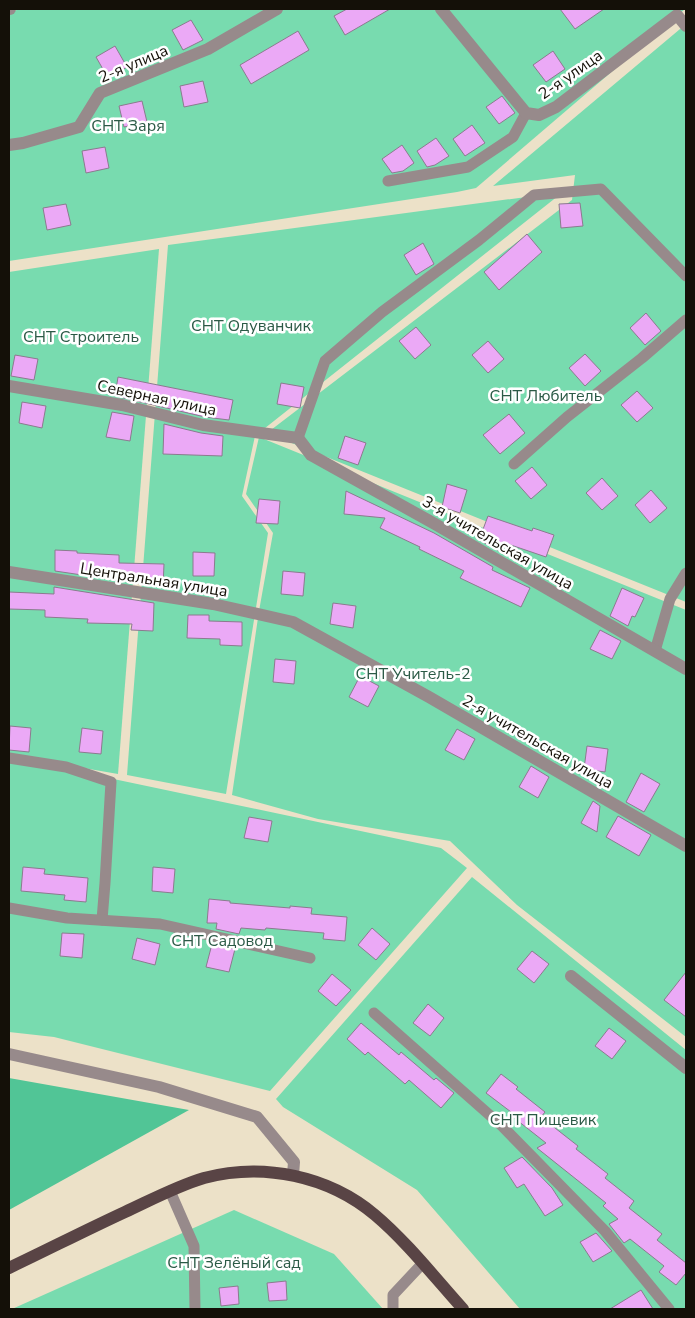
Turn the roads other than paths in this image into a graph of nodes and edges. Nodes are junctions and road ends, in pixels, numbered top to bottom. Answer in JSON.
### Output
{"nodes":[{"id":1,"x":278,"y":9,"type":"edge"},
{"id":2,"x":441,"y":9,"type":"edge"},
{"id":3,"x":686,"y":26,"type":"edge"},
{"id":4,"x":526,"y":113,"type":"junction"},
{"id":5,"x":9,"y":145,"type":"edge"},
{"id":6,"x":388,"y":181,"type":"dead end"},
{"id":7,"x":686,"y":276,"type":"edge"},
{"id":8,"x":686,"y":320,"type":"edge"},
{"id":9,"x":9,"y":386,"type":"edge"},
{"id":10,"x":298,"y":438,"type":"junction"},
{"id":11,"x":514,"y":464,"type":"dead end"},
{"id":12,"x":9,"y":572,"type":"edge"},
{"id":13,"x":686,"y":573,"type":"edge"},
{"id":14,"x":294,"y":622,"type":"joint"},
{"id":15,"x":655,"y":651,"type":"junction"},
{"id":16,"x":686,"y":669,"type":"edge"},
{"id":17,"x":9,"y":758,"type":"edge"},
{"id":18,"x":686,"y":846,"type":"edge"},
{"id":19,"x":9,"y":908,"type":"edge"},
{"id":20,"x":102,"y":920,"type":"junction"},
{"id":21,"x":310,"y":958,"type":"dead end"},
{"id":22,"x":571,"y":976,"type":"dead end"},
{"id":23,"x":374,"y":1013,"type":"dead end"},
{"id":24,"x":9,"y":1054,"type":"edge"},
{"id":25,"x":686,"y":1068,"type":"edge"},
{"id":26,"x":293,"y":1175,"type":"junction"},
{"id":27,"x":170,"y":1191,"type":"junction"},
{"id":28,"x":422,"y":1264,"type":"junction"},
{"id":29,"x":9,"y":1268,"type":"edge"},
{"id":30,"x":195,"y":1309,"type":"edge"},
{"id":31,"x":393,"y":1309,"type":"edge"},
{"id":32,"x":462,"y":1309,"type":"edge"},
{"id":33,"x":669,"y":1309,"type":"edge"}],
"edges":[{"from":1,"to":5,"type":"street","name":"2-я улица"},
{"from":2,"to":4,"type":"street","name":"2-я улица"},
{"from":3,"to":4,"type":"street","name":"2-я улица"},
{"from":4,"to":6,"type":"lane"},
{"from":7,"to":10,"type":"lane"},
{"from":8,"to":11,"type":"lane"},
{"from":9,"to":10,"type":"street","name":"Северная улица"},
{"from":10,"to":15,"type":"street","name":"3-я учительская улица"},
{"from":12,"to":14,"type":"street","name":"Центральная улица"},
{"from":13,"to":15,"type":"lane"},
{"from":14,"to":18,"type":"street","name":"2-я учительская улица"},
{"from":15,"to":16,"type":"street","name":"3-я учительская улица"},
{"from":17,"to":20,"type":"lane"},
{"from":19,"to":20,"type":"lane"},
{"from":20,"to":21,"type":"lane"},
{"from":22,"to":25,"type":"street"},
{"from":23,"to":33,"type":"lane"},
{"from":24,"to":26,"type":"street"},
{"from":26,"to":27,"type":"main road"},
{"from":26,"to":28,"type":"main road"},
{"from":27,"to":29,"type":"main road"},
{"from":27,"to":30,"type":"lane"},
{"from":28,"to":31,"type":"lane"},
{"from":28,"to":32,"type":"main road"}]}
